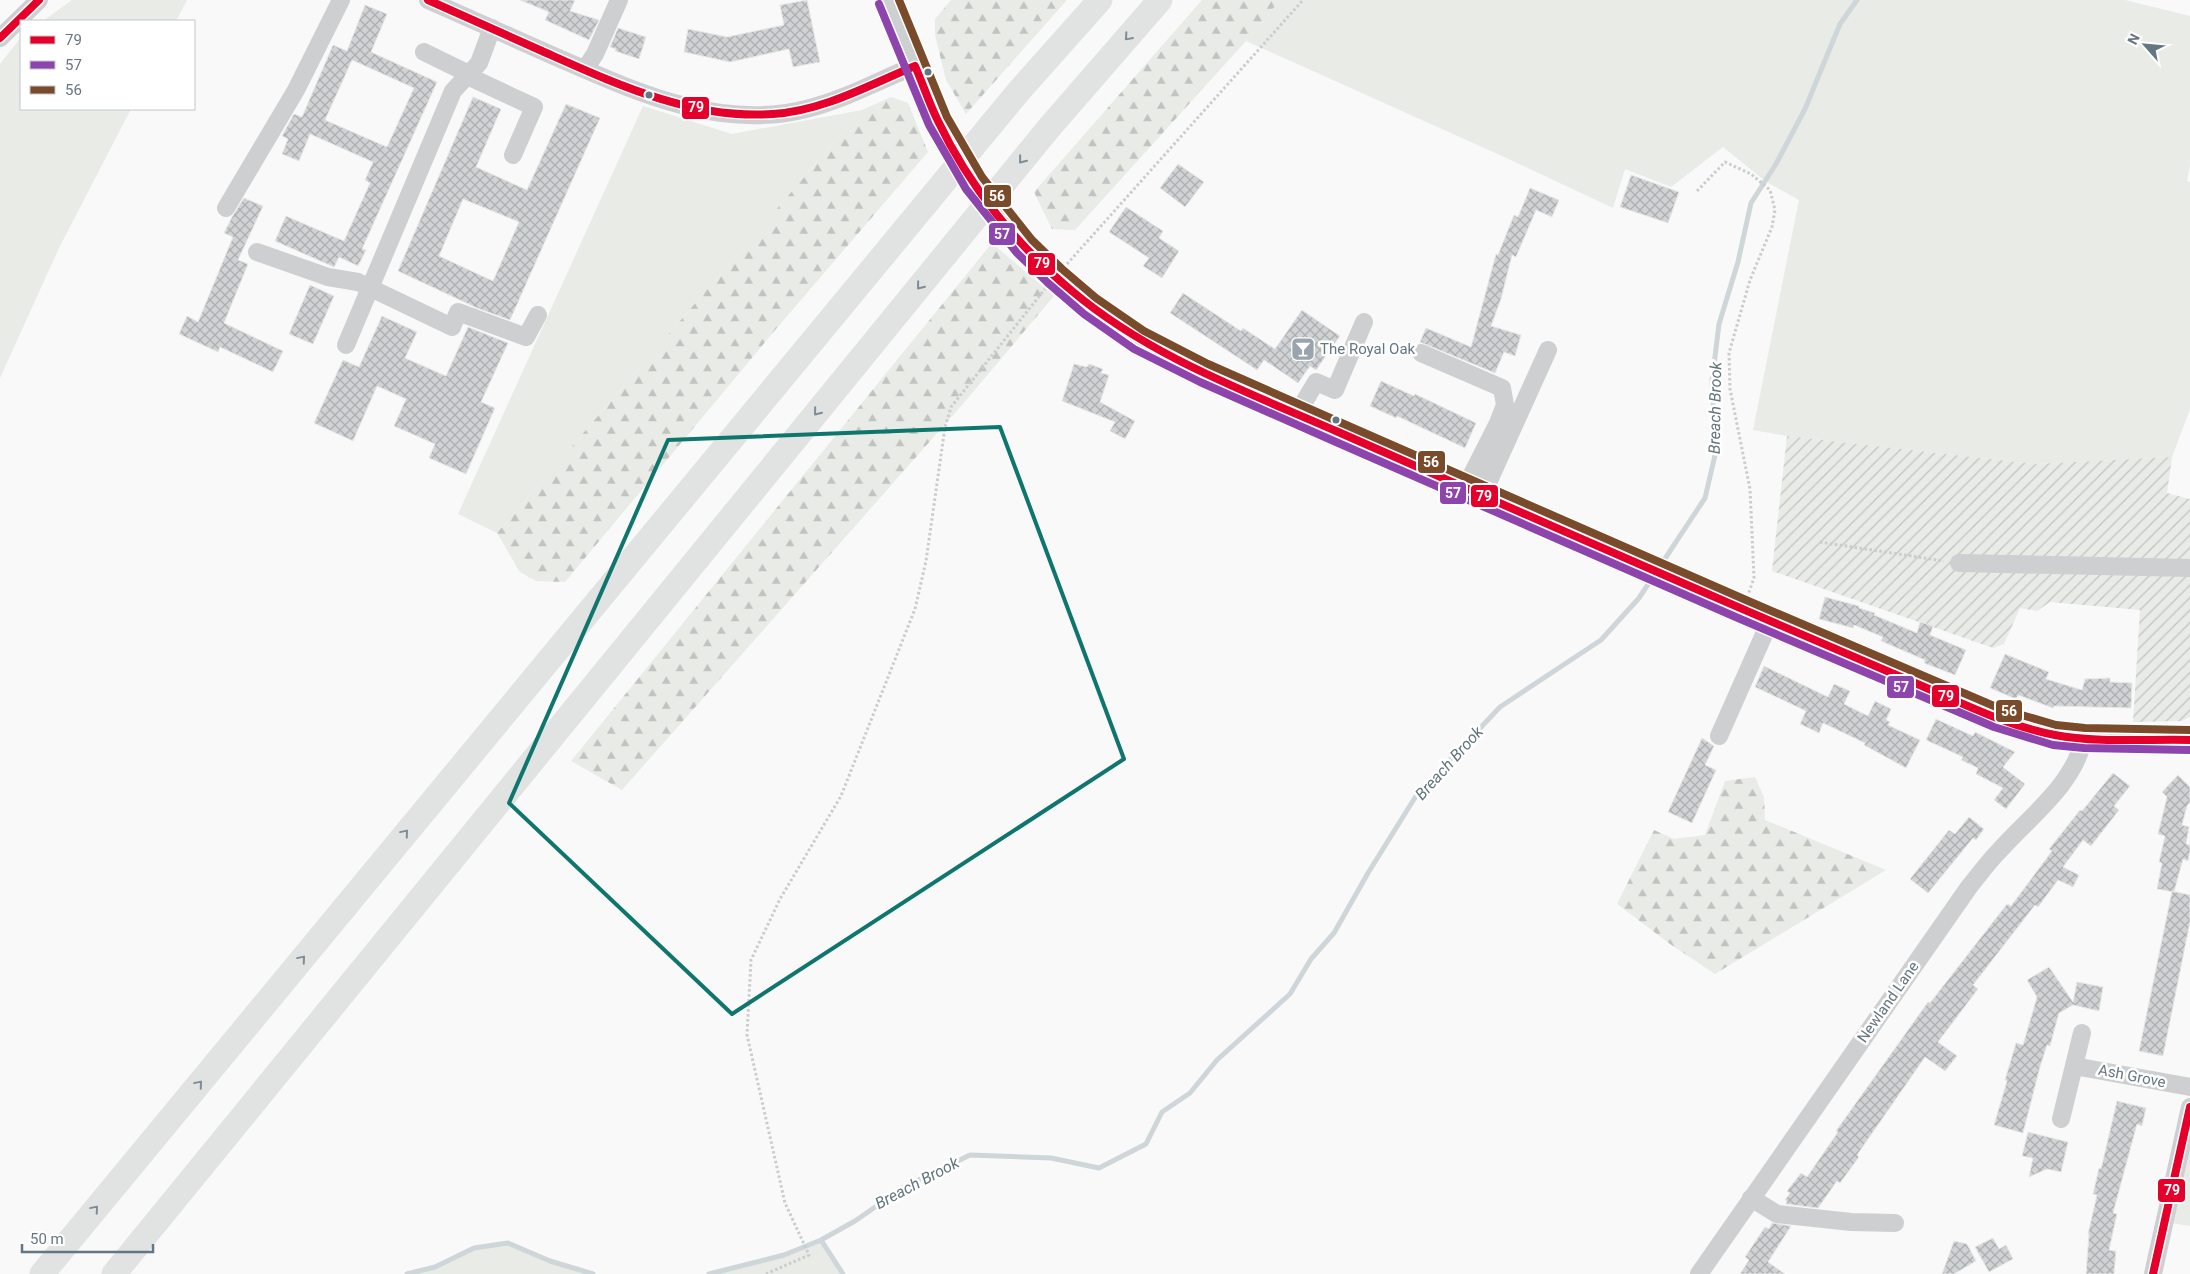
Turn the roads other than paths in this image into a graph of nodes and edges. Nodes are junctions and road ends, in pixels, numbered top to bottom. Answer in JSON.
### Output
{"nodes":[{"id":1,"x":39,"y":0,"type":"edge"},
{"id":2,"x":340,"y":0,"type":"edge"},
{"id":3,"x":428,"y":0,"type":"edge"},
{"id":4,"x":619,"y":0,"type":"edge"},
{"id":5,"x":888,"y":0,"type":"edge"},
{"id":6,"x":1100,"y":0,"type":"edge"},
{"id":7,"x":1160,"y":0,"type":"edge"},
{"id":8,"x":492,"y":28,"type":"junction"},
{"id":9,"x":0,"y":38,"type":"edge"},
{"id":10,"x":424,"y":52,"type":"dead end"},
{"id":11,"x":915,"y":66,"type":"junction"},
{"id":12,"x":585,"y":70,"type":"junction"},
{"id":13,"x":470,"y":74,"type":"junction"},
{"id":14,"x":513,"y":155,"type":"dead end"},
{"id":15,"x":226,"y":208,"type":"dead end"},
{"id":16,"x":257,"y":252,"type":"dead end"},
{"id":17,"x":370,"y":289,"type":"junction"},
{"id":18,"x":538,"y":315,"type":"dead end"},
{"id":19,"x":1364,"y":322,"type":"dead end"},
{"id":20,"x":346,"y":345,"type":"dead end"},
{"id":21,"x":1548,"y":350,"type":"dead end"},
{"id":22,"x":1420,"y":353,"type":"dead end"},
{"id":23,"x":1297,"y":414,"type":"junction"},
{"id":24,"x":1465,"y":488,"type":"junction"},
{"id":25,"x":1482,"y":496,"type":"junction"},
{"id":26,"x":1959,"y":563,"type":"road end"},
{"id":27,"x":2190,"y":568,"type":"edge"},
{"id":28,"x":1770,"y":621,"type":"junction"},
{"id":29,"x":1719,"y":736,"type":"dead end"},
{"id":30,"x":2084,"y":738,"type":"junction"},
{"id":31,"x":2190,"y":740,"type":"edge"},
{"id":32,"x":2082,"y":1034,"type":"dead end"},
{"id":33,"x":2074,"y":1066,"type":"junction"},
{"id":34,"x":2190,"y":1088,"type":"edge"},
{"id":35,"x":2190,"y":1107,"type":"edge"},
{"id":36,"x":2061,"y":1119,"type":"dead end"},
{"id":37,"x":1751,"y":1198,"type":"junction"},
{"id":38,"x":1895,"y":1223,"type":"dead end"},
{"id":39,"x":42,"y":1274,"type":"edge"},
{"id":40,"x":114,"y":1274,"type":"edge"},
{"id":41,"x":1698,"y":1274,"type":"edge"},
{"id":42,"x":2153,"y":1274,"type":"edge"}],
"edges":[{"from":1,"to":9,"type":"street"},
{"from":2,"to":15,"type":"street"},
{"from":3,"to":8,"type":"street"},
{"from":4,"to":12,"type":"street"},
{"from":5,"to":11,"type":"street"},
{"from":39,"to":6,"type":"highway","one_way":true},
{"from":7,"to":40,"type":"highway","one_way":true},
{"from":8,"to":12,"type":"street"},
{"from":8,"to":13,"type":"street"},
{"from":10,"to":13,"type":"street"},
{"from":11,"to":12,"type":"street"},
{"from":11,"to":23,"type":"street"},
{"from":13,"to":14,"type":"street"},
{"from":13,"to":17,"type":"street"},
{"from":16,"to":17,"type":"street"},
{"from":17,"to":18,"type":"street"},
{"from":17,"to":20,"type":"street"},
{"from":19,"to":23,"type":"street"},
{"from":21,"to":25,"type":"street"},
{"from":22,"to":24,"type":"street"},
{"from":23,"to":24,"type":"street"},
{"from":24,"to":25,"type":"street"},
{"from":25,"to":28,"type":"street"},
{"from":26,"to":27,"type":"street"},
{"from":28,"to":29,"type":"street"},
{"from":28,"to":30,"type":"street"},
{"from":30,"to":31,"type":"street"},
{"from":30,"to":37,"type":"street","name":"Newland Lane"},
{"from":32,"to":33,"type":"street"},
{"from":33,"to":34,"type":"street","name":"Ash Grove"},
{"from":33,"to":36,"type":"street"},
{"from":35,"to":42,"type":"street"},
{"from":37,"to":38,"type":"street"},
{"from":37,"to":41,"type":"street","name":"Newland Lane"}]}
